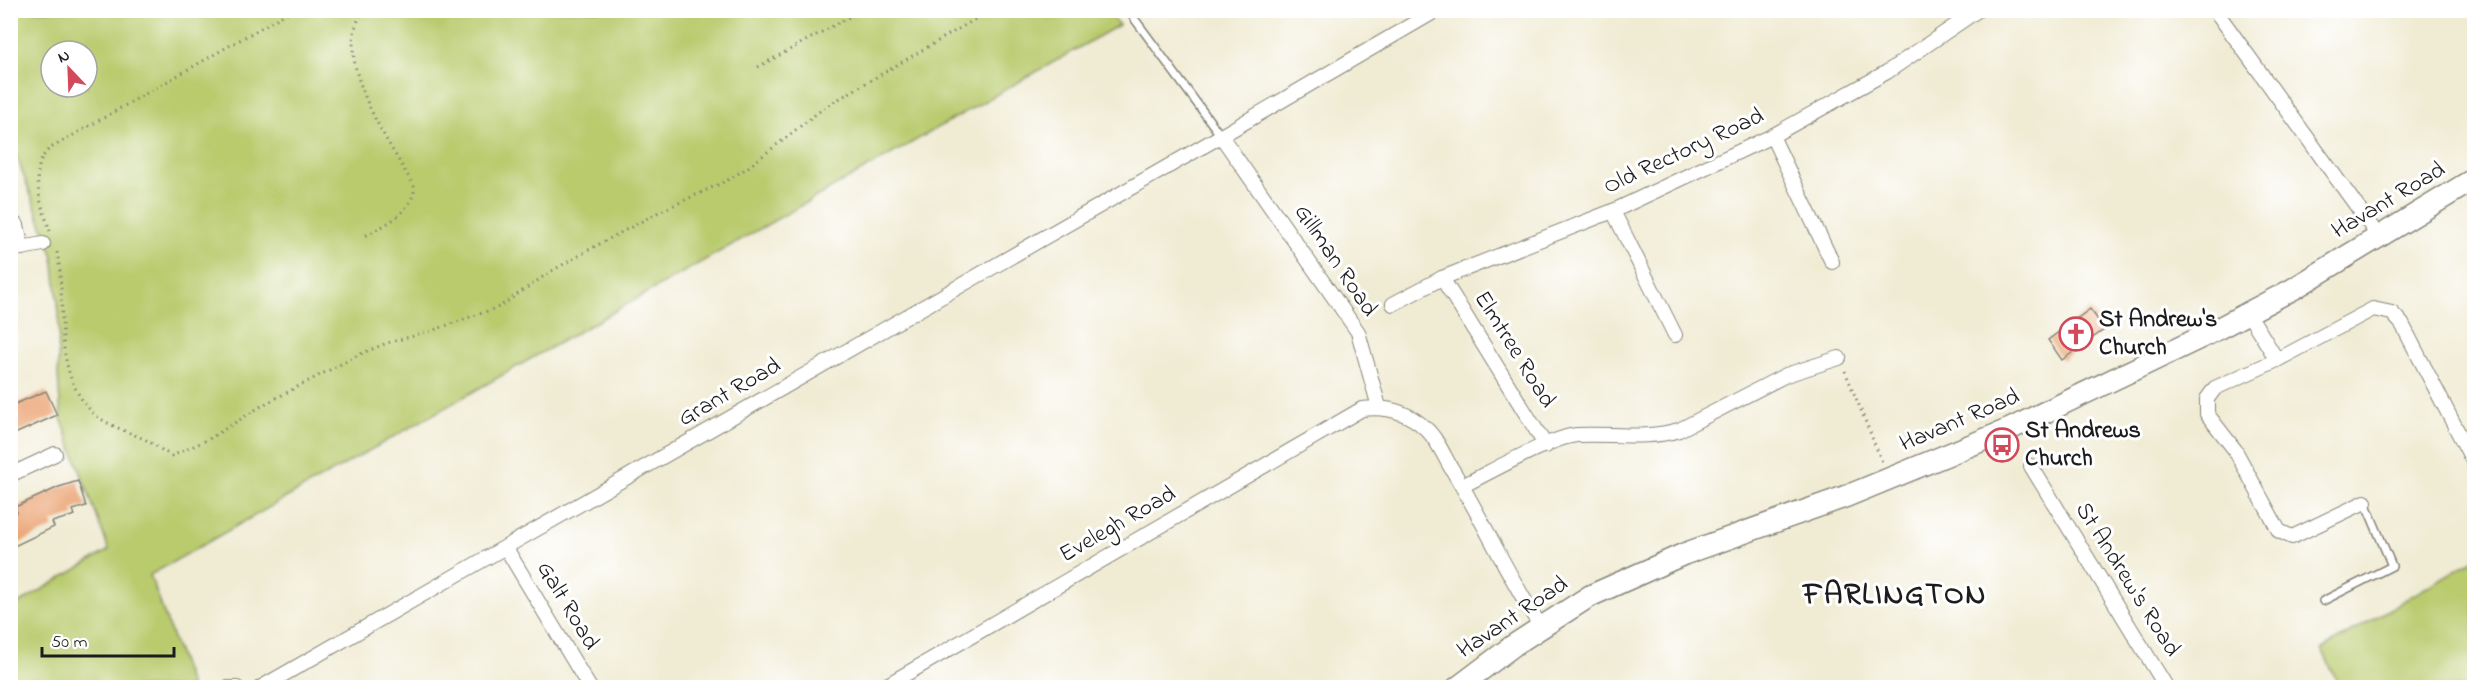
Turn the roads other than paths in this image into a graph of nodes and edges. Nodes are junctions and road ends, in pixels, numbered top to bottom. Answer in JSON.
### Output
{"nodes":[{"id":1,"x":1128,"y":10,"type":"edge"},
{"id":2,"x":1437,"y":10,"type":"edge"},
{"id":3,"x":1978,"y":10,"type":"edge"},
{"id":4,"x":2215,"y":10,"type":"edge"},
{"id":5,"x":1221,"y":136,"type":"junction"},
{"id":6,"x":1772,"y":136,"type":"junction"},
{"id":7,"x":2475,"y":179,"type":"edge"},
{"id":8,"x":1613,"y":211,"type":"junction"},
{"id":9,"x":17,"y":225,"type":"dead end"},
{"id":10,"x":2379,"y":237,"type":"junction"},
{"id":11,"x":49,"y":241,"type":"road end"},
{"id":12,"x":16,"y":249,"type":"edge"},
{"id":13,"x":1832,"y":262,"type":"dead end"},
{"id":14,"x":1442,"y":278,"type":"junction"},
{"id":15,"x":1393,"y":304,"type":"dead end"},
{"id":16,"x":2248,"y":313,"type":"junction"},
{"id":17,"x":1675,"y":335,"type":"dead end"},
{"id":18,"x":1839,"y":358,"type":"road end"},
{"id":19,"x":2277,"y":360,"type":"junction"},
{"id":20,"x":1379,"y":407,"type":"junction"},
{"id":21,"x":1546,"y":446,"type":"junction"},
{"id":22,"x":55,"y":454,"type":"dead end"},
{"id":23,"x":2475,"y":463,"type":"edge"},
{"id":24,"x":2031,"y":466,"type":"dead end"},
{"id":25,"x":10,"y":476,"type":"edge"},
{"id":26,"x":1462,"y":486,"type":"junction"},
{"id":27,"x":2365,"y":502,"type":"joint"},
{"id":28,"x":506,"y":548,"type":"junction"},
{"id":29,"x":2323,"y":601,"type":"dead end"},
{"id":30,"x":1541,"y":627,"type":"junction"},
{"id":31,"x":226,"y":687,"type":"edge"},
{"id":32,"x":237,"y":687,"type":"edge"},
{"id":33,"x":261,"y":687,"type":"edge"},
{"id":34,"x":590,"y":687,"type":"edge"},
{"id":35,"x":882,"y":687,"type":"edge"},
{"id":36,"x":1457,"y":687,"type":"edge"},
{"id":37,"x":2167,"y":687,"type":"edge"}],
"edges":[{"from":1,"to":5,"type":"lane","name":"Gillman Road"},
{"from":2,"to":5,"type":"street","name":"Grant Road"},
{"from":3,"to":6,"type":"street","name":"Old Rectory Road"},
{"from":4,"to":10,"type":"street"},
{"from":5,"to":20,"type":"street","name":"Gillman Road"},
{"from":5,"to":28,"type":"street","name":"Grant Road"},
{"from":6,"to":8,"type":"street","name":"Old Rectory Road"},
{"from":6,"to":13,"type":"street"},
{"from":7,"to":10,"type":"main road","name":"Havant Road"},
{"from":8,"to":14,"type":"street","name":"Old Rectory Road"},
{"from":8,"to":17,"type":"street"},
{"from":9,"to":12,"type":"street"},
{"from":10,"to":16,"type":"main road","name":"Havant Road"},
{"from":11,"to":12,"type":"street"},
{"from":14,"to":15,"type":"street","name":"Old Rectory Road"},
{"from":14,"to":21,"type":"street","name":"Elmtree Road"},
{"from":16,"to":19,"type":"street"},
{"from":16,"to":30,"type":"main road","name":"Havant Road"},
{"from":18,"to":21,"type":"street"},
{"from":19,"to":23,"type":"street"},
{"from":19,"to":27,"type":"street"},
{"from":20,"to":26,"type":"street"},
{"from":20,"to":35,"type":"street","name":"Evelegh Road"},
{"from":21,"to":26,"type":"street"},
{"from":22,"to":25,"type":"street"},
{"from":24,"to":37,"type":"street","name":"St Andrew's Road"},
{"from":26,"to":30,"type":"street"},
{"from":27,"to":29,"type":"lane"},
{"from":28,"to":33,"type":"street","name":"Grant Road"},
{"from":28,"to":34,"type":"street","name":"Galt Road"},
{"from":30,"to":36,"type":"main road","name":"Havant Road"},
{"from":31,"to":32,"type":"street"}]}
